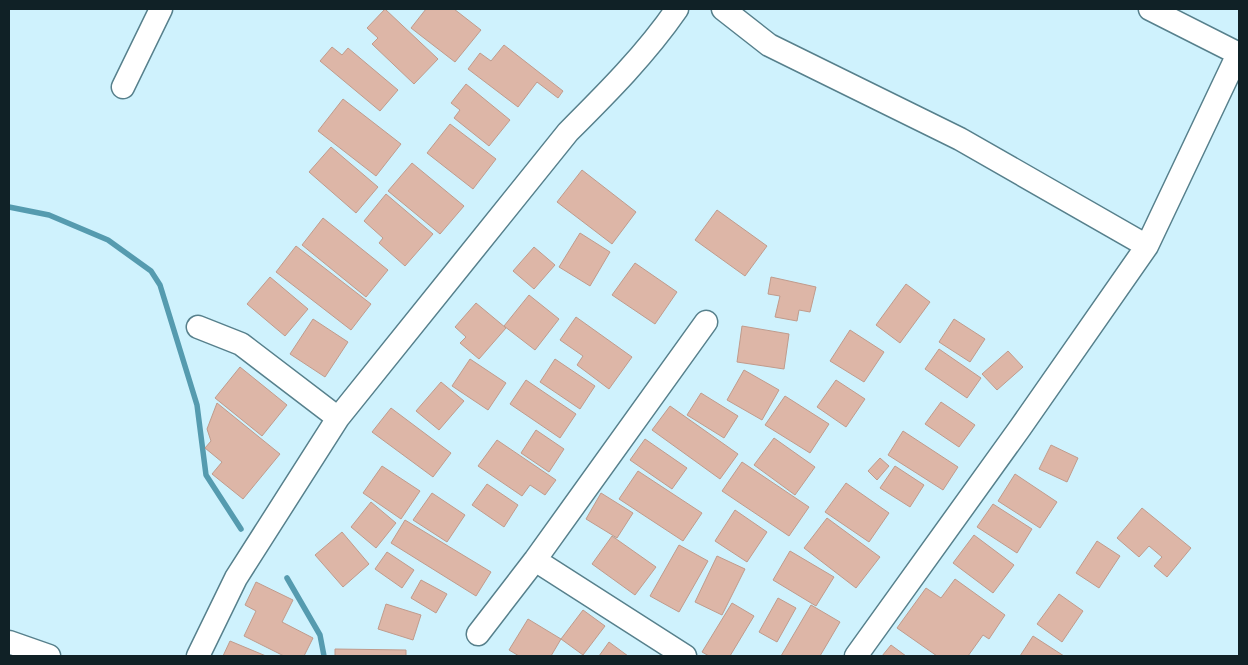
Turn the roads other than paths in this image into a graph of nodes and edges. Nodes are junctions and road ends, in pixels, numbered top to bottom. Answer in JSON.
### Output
{"nodes":[{"id":1,"x":162,"y":9,"type":"edge"},
{"id":2,"x":677,"y":9,"type":"edge"},
{"id":3,"x":723,"y":9,"type":"edge"},
{"id":4,"x":1150,"y":9,"type":"edge"},
{"id":5,"x":1239,"y":54,"type":"edge"},
{"id":6,"x":123,"y":87,"type":"dead end"},
{"id":7,"x":1146,"y":246,"type":"junction"},
{"id":8,"x":706,"y":322,"type":"dead end"},
{"id":9,"x":198,"y":327,"type":"dead end"},
{"id":10,"x":338,"y":418,"type":"junction"},
{"id":11,"x":536,"y":560,"type":"junction"},
{"id":12,"x":478,"y":634,"type":"dead end"},
{"id":13,"x":9,"y":642,"type":"edge"},
{"id":14,"x":49,"y":656,"type":"edge"},
{"id":15,"x":198,"y":656,"type":"edge"},
{"id":16,"x":685,"y":656,"type":"edge"},
{"id":17,"x":856,"y":656,"type":"edge"}],
"edges":[{"from":1,"to":6,"type":"street"},
{"from":2,"to":10,"type":"street"},
{"from":3,"to":7,"type":"street"},
{"from":4,"to":5,"type":"street"},
{"from":5,"to":7,"type":"street"},
{"from":7,"to":17,"type":"street"},
{"from":8,"to":11,"type":"street"},
{"from":9,"to":10,"type":"street"},
{"from":10,"to":15,"type":"street"},
{"from":11,"to":12,"type":"street"},
{"from":11,"to":16,"type":"street"},
{"from":13,"to":14,"type":"street"}]}
